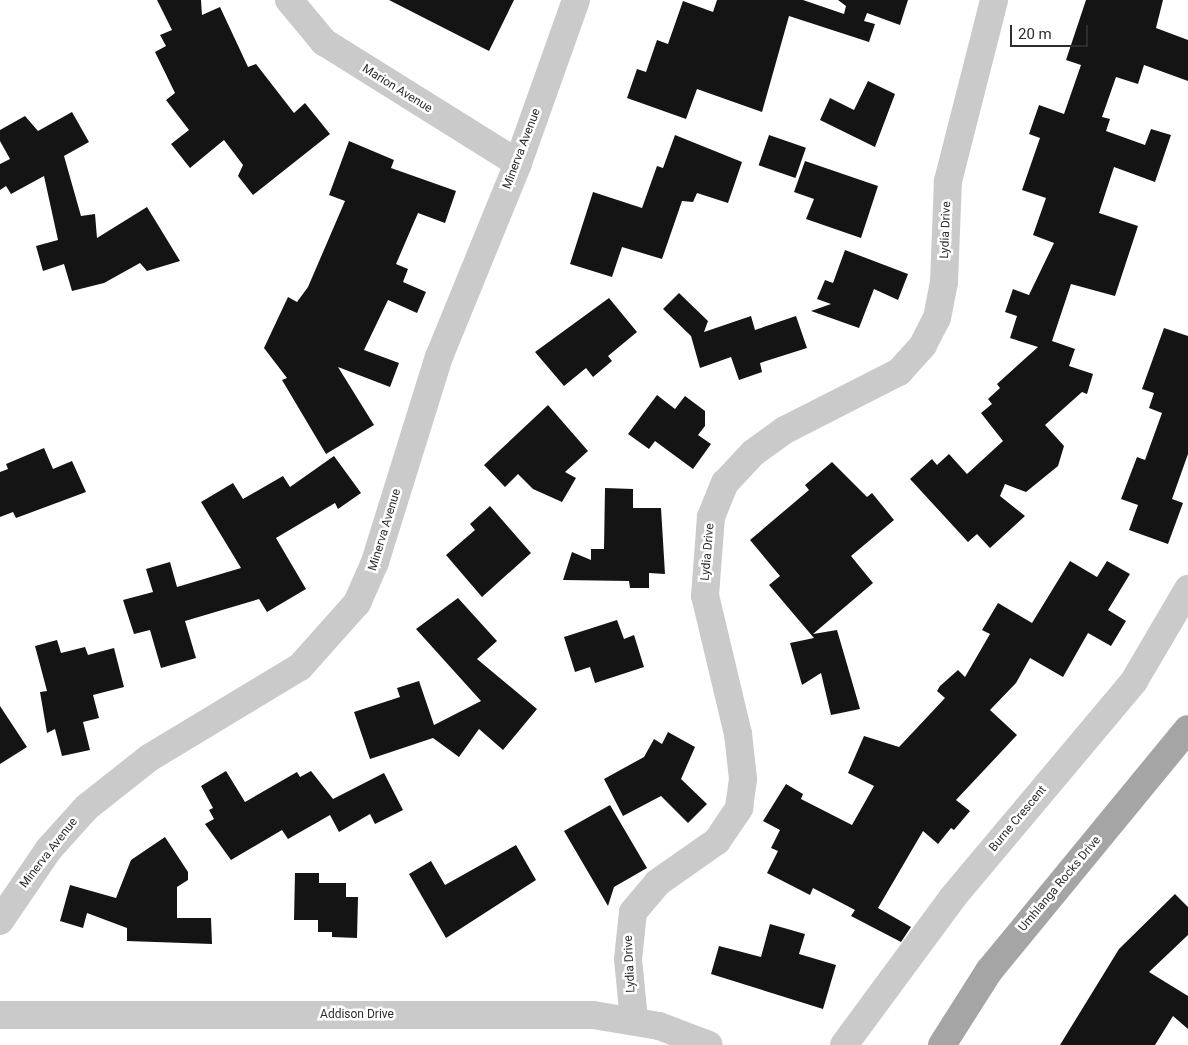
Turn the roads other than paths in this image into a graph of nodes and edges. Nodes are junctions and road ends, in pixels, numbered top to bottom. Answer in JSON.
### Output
{"nodes":[{"id":1,"x":290,"y":0,"type":"edge"},
{"id":2,"x":576,"y":0,"type":"edge"},
{"id":3,"x":994,"y":0,"type":"edge"},
{"id":4,"x":518,"y":163,"type":"junction"},
{"id":5,"x":1188,"y":589,"type":"edge"},
{"id":6,"x":1188,"y":729,"type":"edge"},
{"id":7,"x":0,"y":921,"type":"edge"},
{"id":8,"x":0,"y":1015,"type":"edge"},
{"id":9,"x":634,"y":1020,"type":"junction"},
{"id":10,"x":709,"y":1045,"type":"edge"},
{"id":11,"x":844,"y":1045,"type":"edge"},
{"id":12,"x":942,"y":1045,"type":"edge"}],
"edges":[{"from":1,"to":4,"type":"street","name":"Marion Avenue"},
{"from":2,"to":4,"type":"street","name":"Minerva Avenue"},
{"from":3,"to":9,"type":"street","name":"Lydia Drive"},
{"from":4,"to":7,"type":"street","name":"Minerva Avenue"},
{"from":5,"to":11,"type":"street","name":"Burne Crescent"},
{"from":6,"to":12,"type":"main road","name":"Umhlanga Rocks Drive"},
{"from":8,"to":9,"type":"street","name":"Addison Drive"},
{"from":9,"to":10,"type":"street","name":"Addison Drive"}]}
